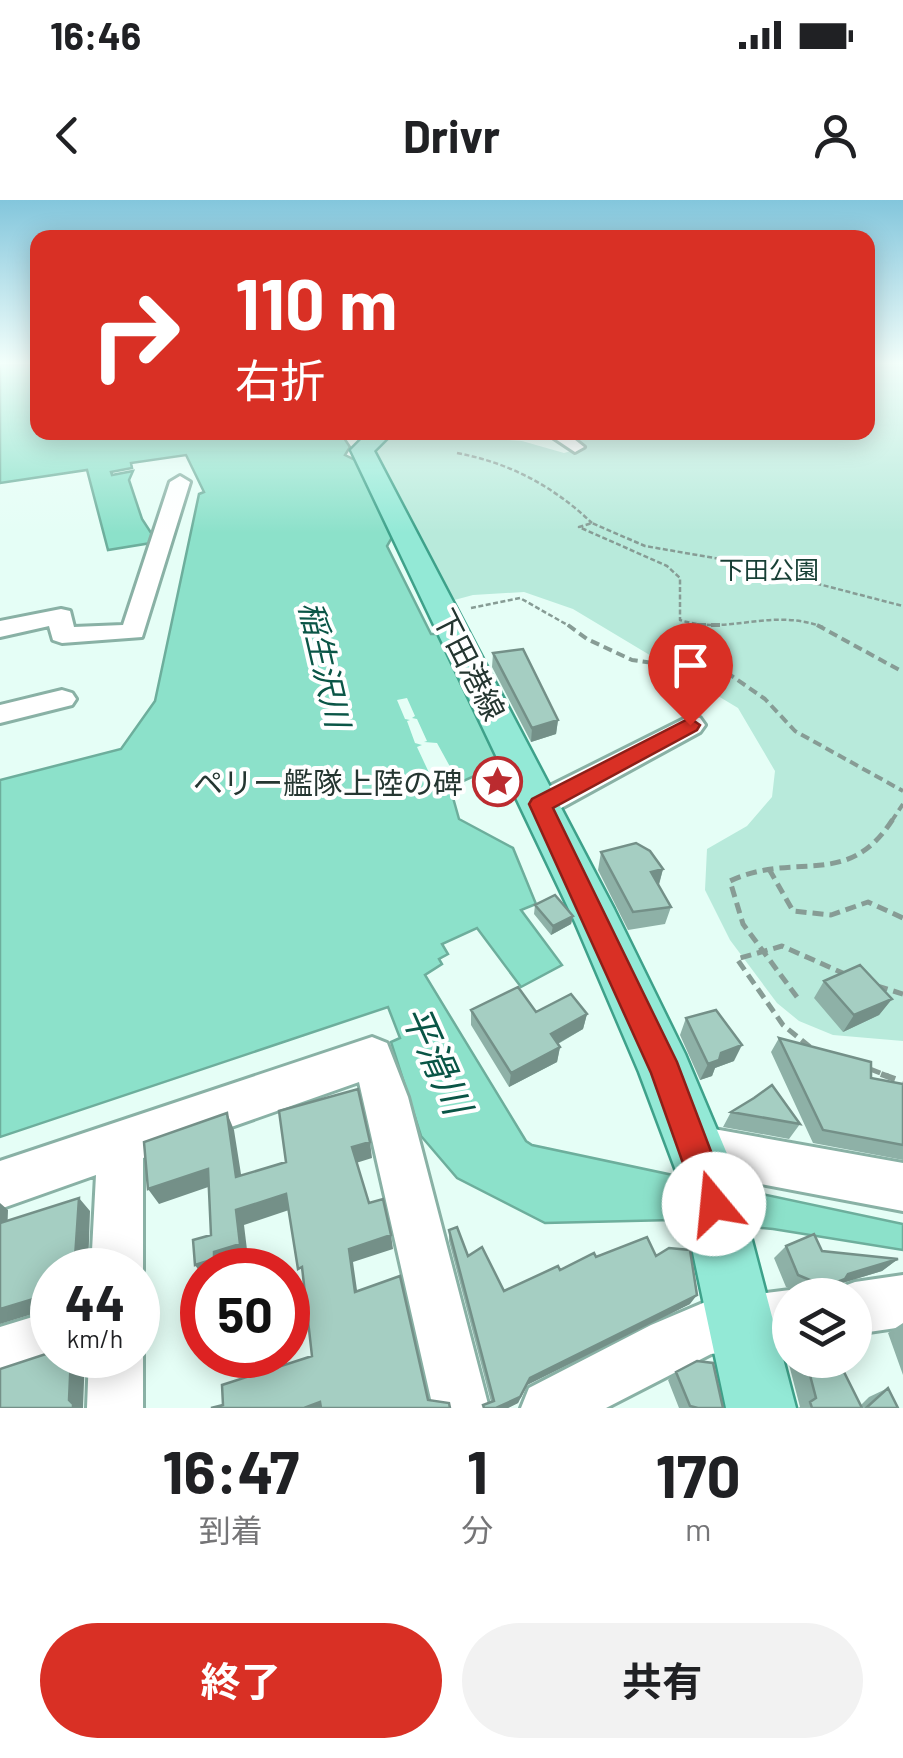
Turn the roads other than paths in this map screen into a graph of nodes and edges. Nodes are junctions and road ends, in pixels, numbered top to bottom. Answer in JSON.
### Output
{"nodes":[{"id":1,"x":374,"y":440,"type":"edge"},
{"id":2,"x":565,"y":440,"type":"edge"},
{"id":3,"x":576,"y":447,"type":"dead end"},
{"id":4,"x":180,"y":482,"type":"dead end"},
{"id":5,"x":0,"y":629,"type":"edge"},
{"id":6,"x":62,"y":699,"type":"dead end"},
{"id":7,"x":0,"y":714,"type":"edge"},
{"id":8,"x":690,"y":725,"type":"dead end"},
{"id":9,"x":563,"y":797,"type":"junction"},
{"id":10,"x":120,"y":1145,"type":"junction"},
{"id":11,"x":700,"y":1158,"type":"junction"},
{"id":12,"x":0,"y":1185,"type":"edge"},
{"id":13,"x":903,"y":1187,"type":"edge"},
{"id":14,"x":118,"y":1248,"type":"edge"},
{"id":15,"x":903,"y":1301,"type":"edge"},
{"id":16,"x":872,"y":1306,"type":"edge"},
{"id":17,"x":765,"y":1319,"type":"edge"},
{"id":18,"x":30,"y":1345,"type":"edge"},
{"id":19,"x":0,"y":1354,"type":"edge"},
{"id":20,"x":116,"y":1378,"type":"edge"},
{"id":21,"x":115,"y":1408,"type":"edge"},
{"id":22,"x":461,"y":1408,"type":"edge"},
{"id":23,"x":549,"y":1408,"type":"edge"},
{"id":24,"x":761,"y":1408,"type":"edge"}],
"edges":[{"from":1,"to":9,"type":"main road","name":"下田港線"},
{"from":2,"to":3,"type":"street"},
{"from":4,"to":5,"type":"street"},
{"from":6,"to":7,"type":"street"},
{"from":8,"to":9,"type":"street"},
{"from":9,"to":11,"type":"main road","name":"下田港線"},
{"from":10,"to":12,"type":"street"},
{"from":10,"to":14,"type":"street"},
{"from":10,"to":22,"type":"street"},
{"from":11,"to":13,"type":"street"},
{"from":11,"to":17,"type":"main road","name":"下田港線"},
{"from":15,"to":16,"type":"street"},
{"from":17,"to":23,"type":"street"},
{"from":17,"to":24,"type":"main road","name":"下田港線"},
{"from":18,"to":19,"type":"street"},
{"from":20,"to":21,"type":"street"}]}
